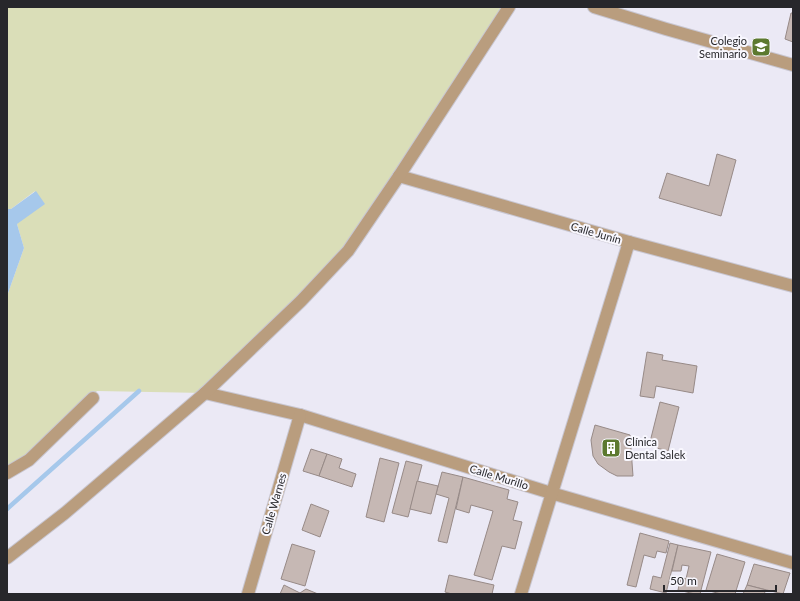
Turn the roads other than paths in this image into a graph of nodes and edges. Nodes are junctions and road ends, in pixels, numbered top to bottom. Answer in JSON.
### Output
{"nodes":[{"id":1,"x":509,"y":7,"type":"edge"},
{"id":2,"x":594,"y":7,"type":"edge"},
{"id":3,"x":793,"y":64,"type":"edge"},
{"id":4,"x":399,"y":176,"type":"junction"},
{"id":5,"x":629,"y":242,"type":"junction"},
{"id":6,"x":793,"y":286,"type":"edge"},
{"id":7,"x":205,"y":393,"type":"junction"},
{"id":8,"x":92,"y":398,"type":"dead end"},
{"id":9,"x":300,"y":415,"type":"junction"},
{"id":10,"x":7,"y":474,"type":"edge"},
{"id":11,"x":551,"y":493,"type":"junction"},
{"id":12,"x":7,"y":558,"type":"edge"},
{"id":13,"x":793,"y":563,"type":"edge"},
{"id":14,"x":248,"y":594,"type":"edge"},
{"id":15,"x":521,"y":594,"type":"edge"}],
"edges":[{"from":1,"to":4,"type":"street"},
{"from":2,"to":3,"type":"street"},
{"from":4,"to":5,"type":"street","name":"Calle Junín"},
{"from":4,"to":7,"type":"street"},
{"from":5,"to":6,"type":"street","name":"Calle Junín"},
{"from":5,"to":11,"type":"street"},
{"from":7,"to":9,"type":"street","name":"Calle Murillo"},
{"from":7,"to":12,"type":"street"},
{"from":8,"to":10,"type":"street"},
{"from":9,"to":11,"type":"street","name":"Calle Murillo"},
{"from":9,"to":14,"type":"street","name":"Calle Warnes"},
{"from":11,"to":13,"type":"street","name":"Calle Murillo"},
{"from":11,"to":15,"type":"street"}]}
